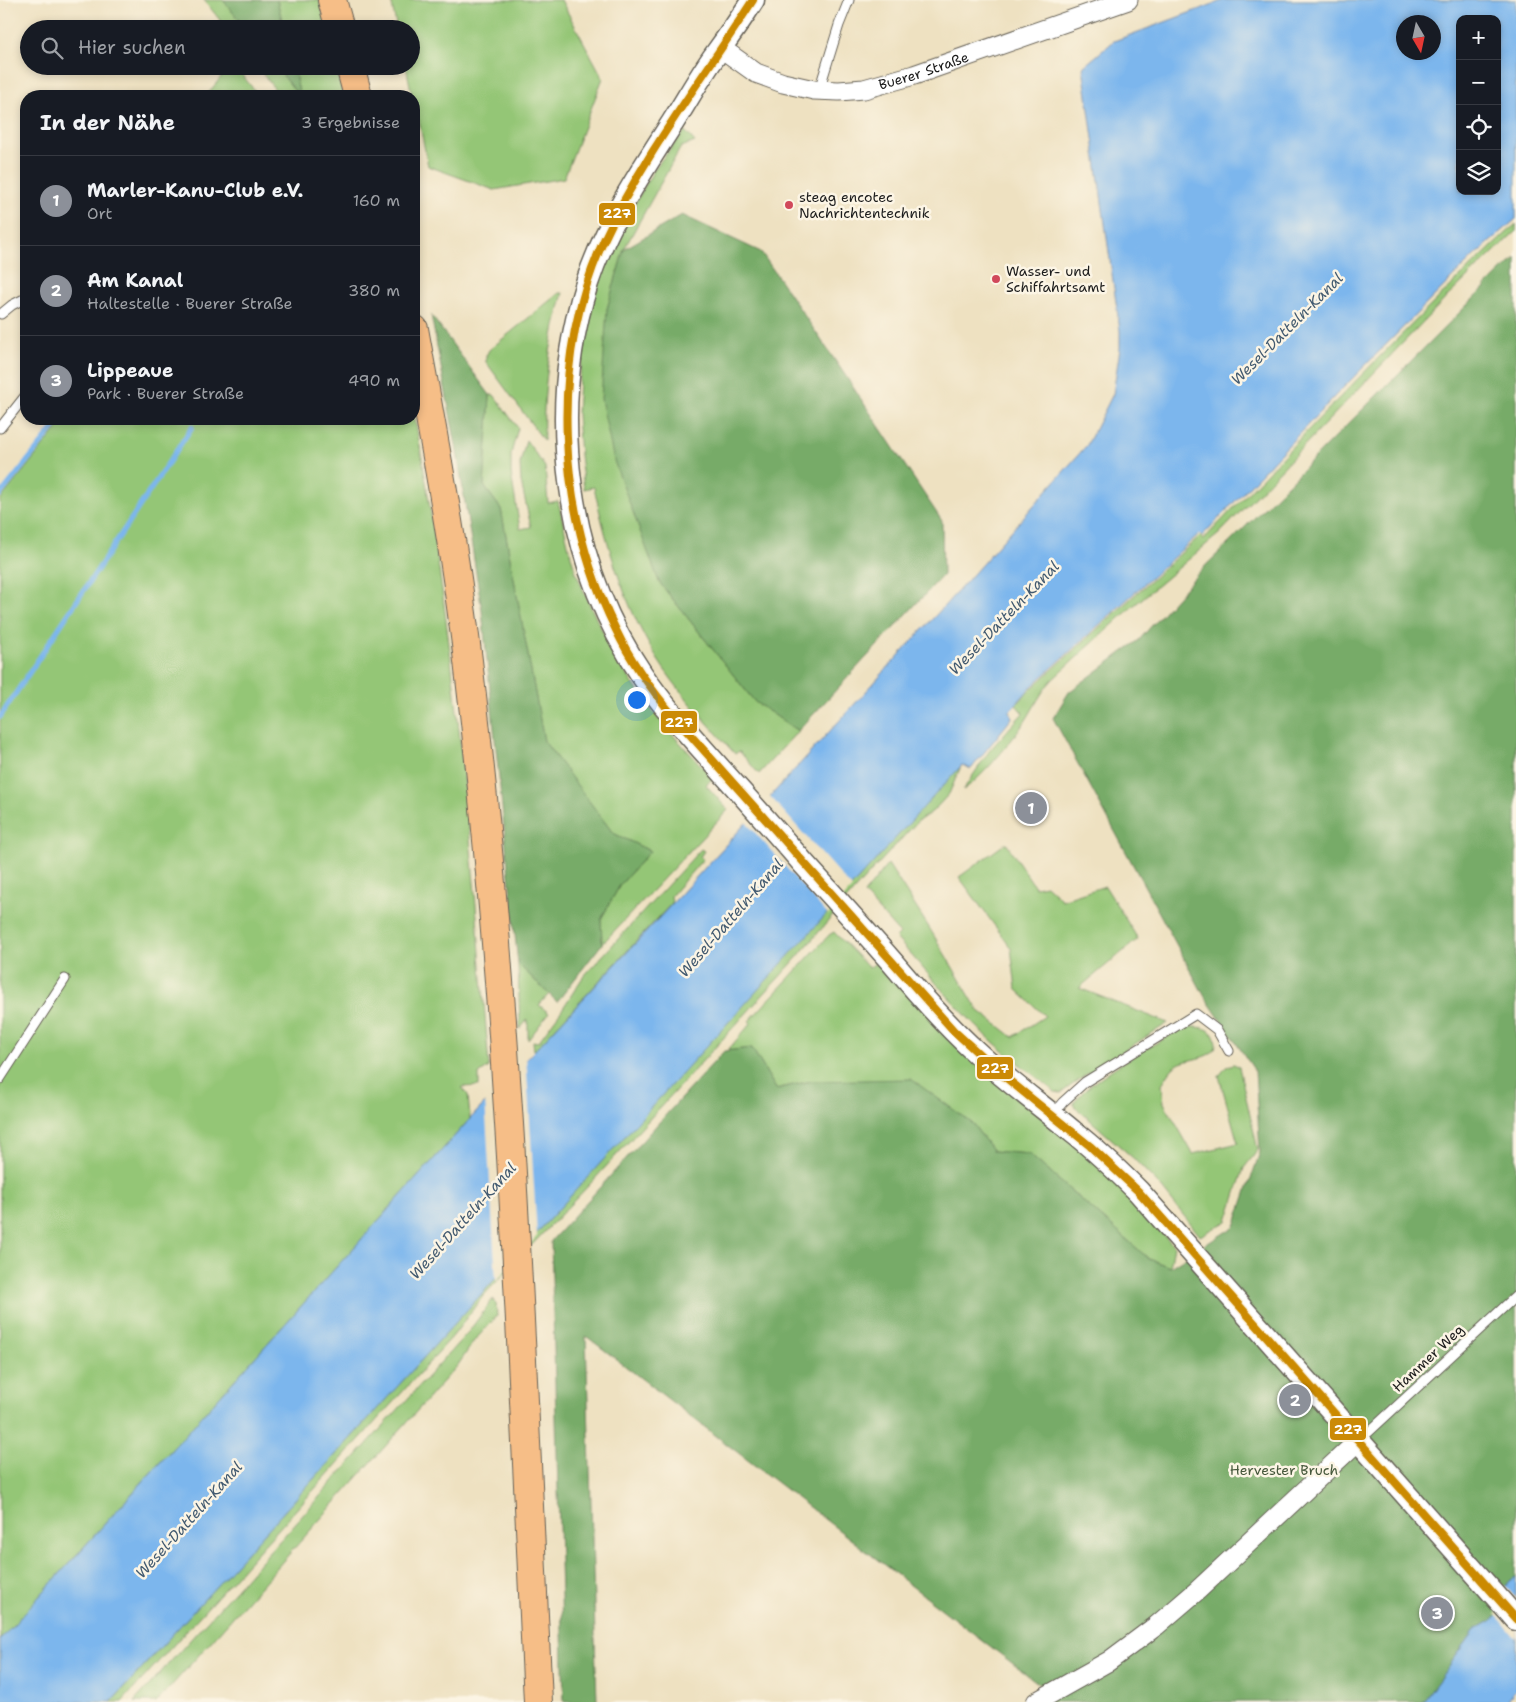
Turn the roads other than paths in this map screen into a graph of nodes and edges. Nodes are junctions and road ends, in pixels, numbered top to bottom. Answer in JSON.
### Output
{"nodes":[{"id":1,"x":332,"y":0,"type":"edge"},
{"id":2,"x":753,"y":0,"type":"edge"},
{"id":3,"x":849,"y":0,"type":"edge"},
{"id":4,"x":1128,"y":0,"type":"edge"},
{"id":5,"x":338,"y":20,"type":"edge"},
{"id":6,"x":721,"y":48,"type":"junction"},
{"id":7,"x":352,"y":75,"type":"edge"},
{"id":8,"x":356,"y":90,"type":"edge"},
{"id":9,"x":819,"y":90,"type":"junction"},
{"id":10,"x":20,"y":301,"type":"edge"},
{"id":11,"x":1,"y":314,"type":"edge"},
{"id":12,"x":420,"y":363,"type":"edge"},
{"id":13,"x":20,"y":403,"type":"edge"},
{"id":14,"x":0,"y":428,"type":"edge"},
{"id":15,"x":65,"y":979,"type":"dead end"},
{"id":16,"x":1229,"y":1051,"type":"dead end"},
{"id":17,"x":0,"y":1079,"type":"edge"},
{"id":18,"x":1052,"y":1115,"type":"junction"},
{"id":19,"x":1516,"y":1296,"type":"edge"},
{"id":20,"x":1358,"y":1441,"type":"junction"},
{"id":21,"x":1516,"y":1619,"type":"edge"},
{"id":22,"x":538,"y":1702,"type":"edge"},
{"id":23,"x":1036,"y":1702,"type":"edge"}],
"edges":[{"from":1,"to":5,"type":"main road"},
{"from":2,"to":6,"type":"street"},
{"from":3,"to":9,"type":"lane"},
{"from":4,"to":9,"type":"street","name":"Buerer Straße"},
{"from":6,"to":9,"type":"street","name":"Buerer Straße"},
{"from":6,"to":18,"type":"street"},
{"from":7,"to":8,"type":"main road"},
{"from":10,"to":11,"type":"lane"},
{"from":12,"to":22,"type":"main road"},
{"from":13,"to":14,"type":"lane"},
{"from":15,"to":17,"type":"lane"},
{"from":16,"to":18,"type":"lane"},
{"from":18,"to":20,"type":"street"},
{"from":19,"to":20,"type":"lane","name":"Hammer Weg"},
{"from":20,"to":21,"type":"street"},
{"from":20,"to":23,"type":"street"}]}
